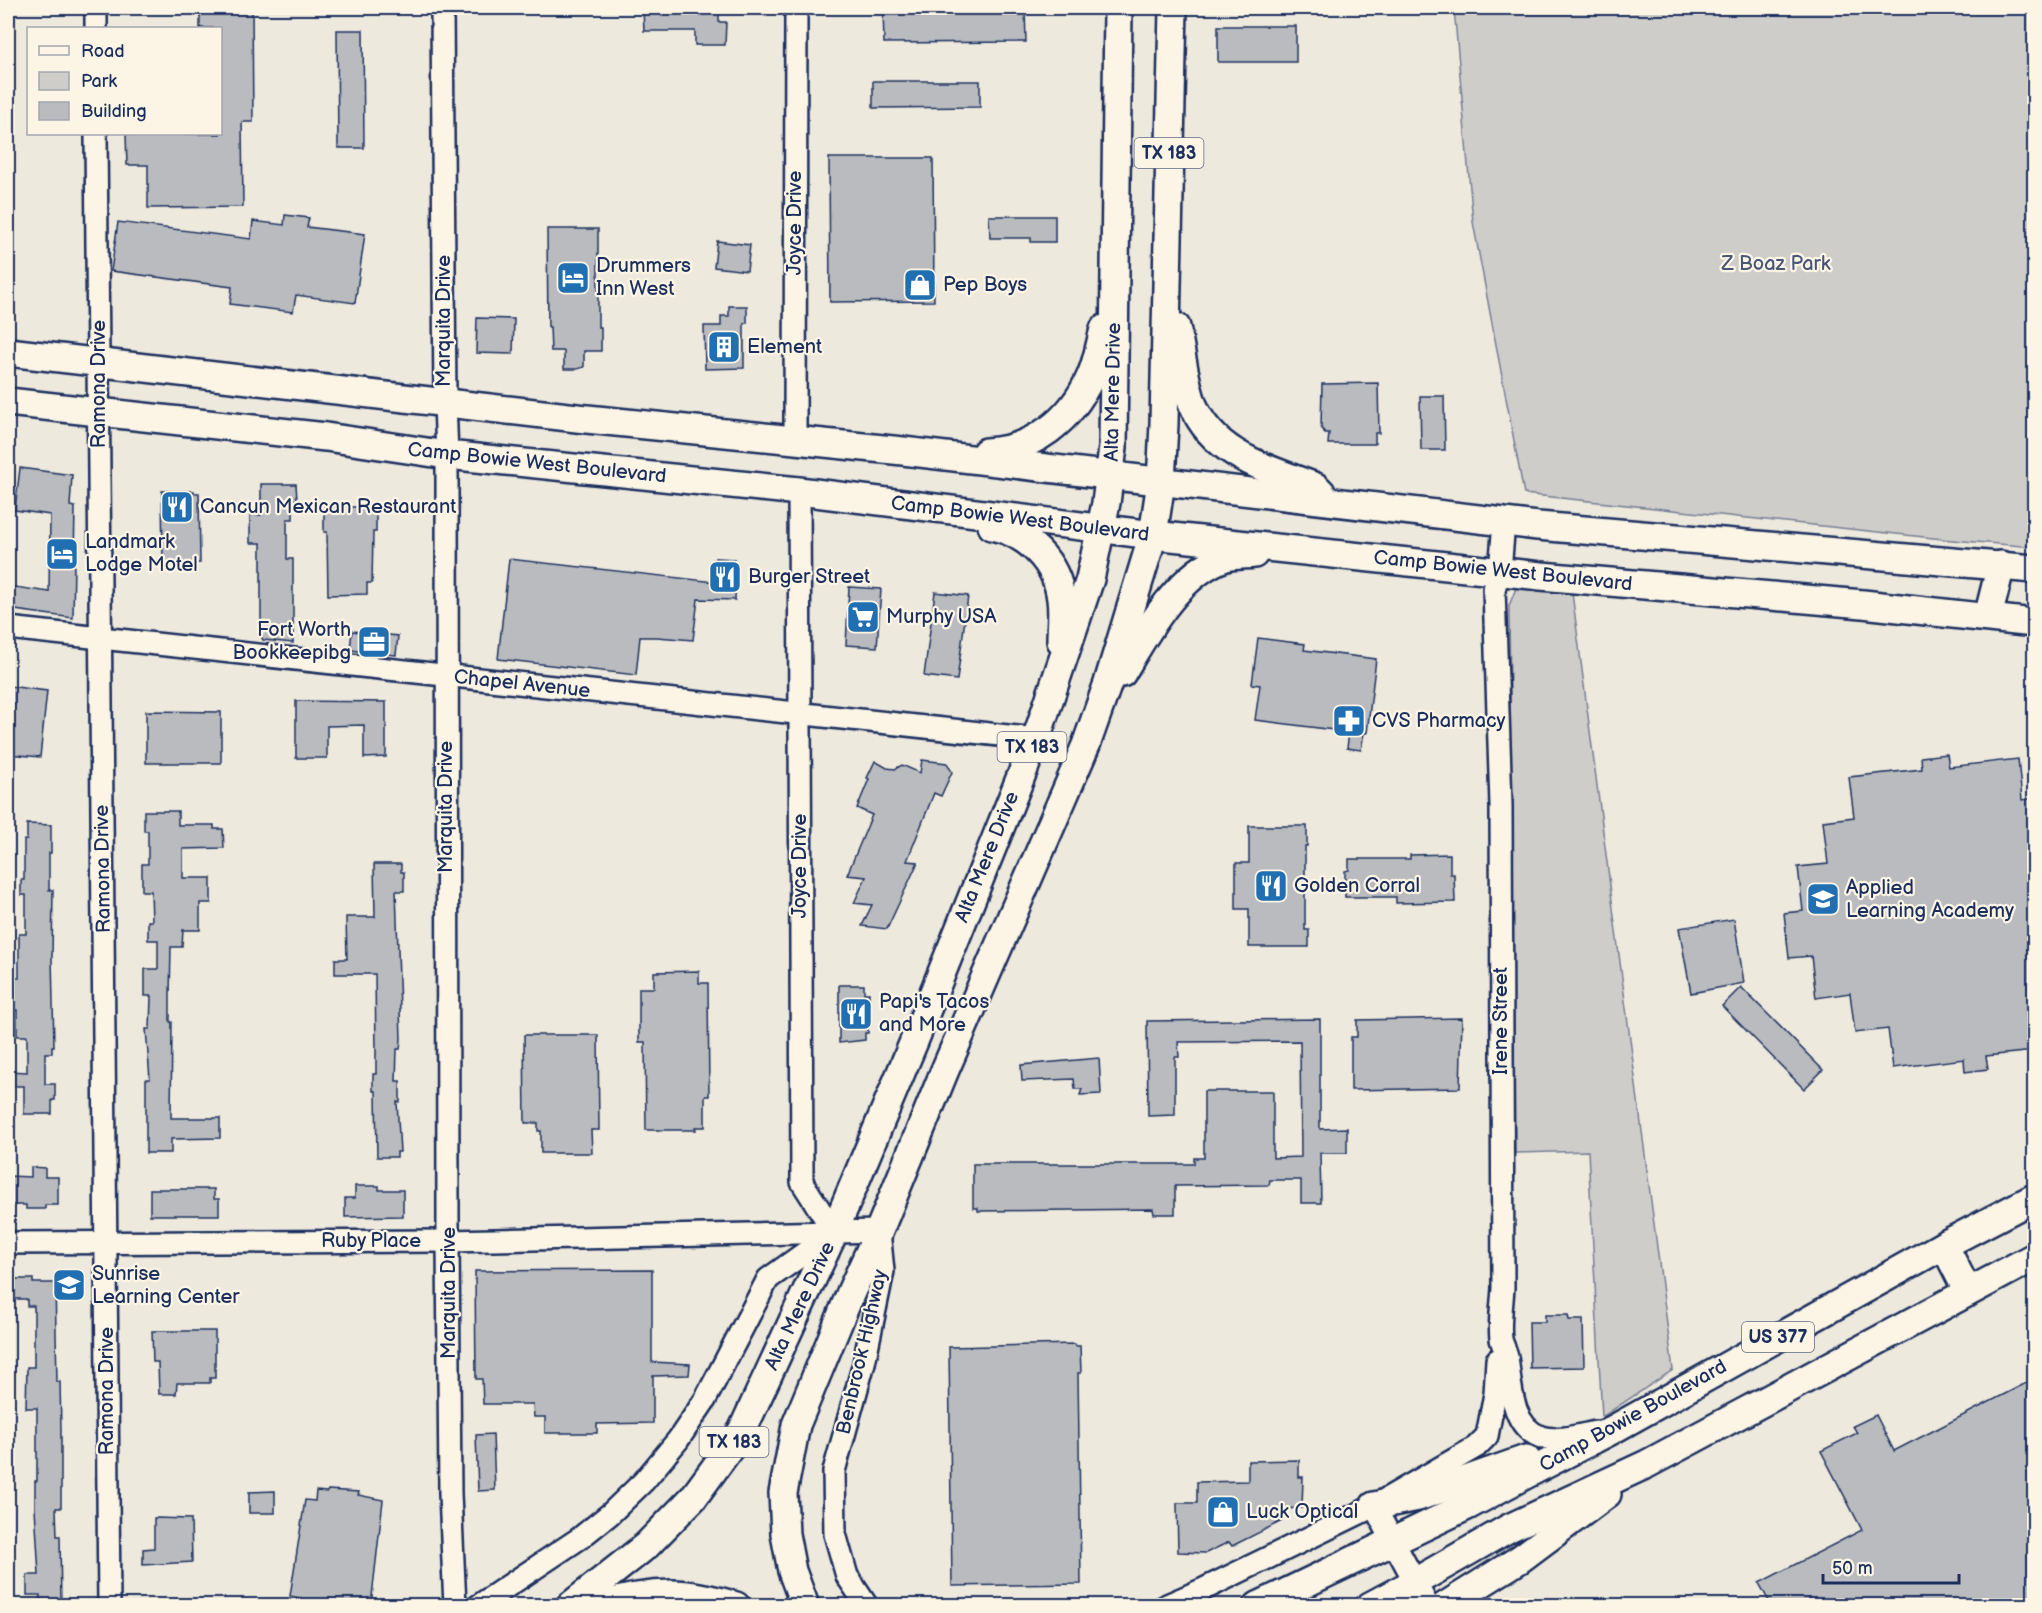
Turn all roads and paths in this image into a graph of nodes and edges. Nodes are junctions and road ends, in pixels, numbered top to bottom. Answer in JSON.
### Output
{"nodes":[{"id":1,"x":96,"y":8,"type":"edge"},
{"id":2,"x":442,"y":8,"type":"edge"},
{"id":3,"x":796,"y":8,"type":"edge"},
{"id":4,"x":1118,"y":8,"type":"edge"},
{"id":5,"x":1173,"y":8,"type":"edge"},
{"id":6,"x":96,"y":27,"type":"edge"},
{"id":7,"x":96,"y":135,"type":"edge"},
{"id":8,"x":1115,"y":278,"type":"junction"},
{"id":9,"x":1166,"y":279,"type":"junction"},
{"id":10,"x":8,"y":352,"type":"edge"},
{"id":11,"x":98,"y":362,"type":"junction"},
{"id":12,"x":8,"y":402,"type":"edge"},
{"id":13,"x":445,"y":403,"type":"junction"},
{"id":14,"x":99,"y":411,"type":"junction"},
{"id":15,"x":795,"y":439,"type":"junction"},
{"id":16,"x":903,"y":450,"type":"junction"},
{"id":17,"x":447,"y":455,"type":"junction"},
{"id":18,"x":1111,"y":475,"type":"junction"},
{"id":19,"x":1161,"y":482,"type":"junction"},
{"id":20,"x":798,"y":491,"type":"junction"},
{"id":21,"x":831,"y":495,"type":"junction"},
{"id":22,"x":1330,"y":501,"type":"junction"},
{"id":23,"x":1504,"y":522,"type":"junction"},
{"id":24,"x":1100,"y":530,"type":"junction"},
{"id":25,"x":1153,"y":535,"type":"junction"},
{"id":26,"x":1299,"y":550,"type":"junction"},
{"id":27,"x":2001,"y":565,"type":"junction"},
{"id":28,"x":2034,"y":569,"type":"edge"},
{"id":29,"x":1500,"y":571,"type":"junction"},
{"id":30,"x":1988,"y":617,"type":"junction"},
{"id":31,"x":2034,"y":622,"type":"edge"},
{"id":32,"x":8,"y":628,"type":"edge"},
{"id":33,"x":101,"y":638,"type":"junction"},
{"id":34,"x":1060,"y":672,"type":"junction"},
{"id":35,"x":446,"y":675,"type":"junction"},
{"id":36,"x":800,"y":714,"type":"junction"},
{"id":37,"x":1096,"y":715,"type":"junction"},
{"id":38,"x":1036,"y":740,"type":"junction"},
{"id":39,"x":2034,"y":1198,"type":"edge"},
{"id":40,"x":879,"y":1231,"type":"junction"},
{"id":41,"x":834,"y":1232,"type":"junction"},
{"id":42,"x":106,"y":1241,"type":"junction"},
{"id":43,"x":448,"y":1241,"type":"junction"},
{"id":44,"x":8,"y":1242,"type":"edge"},
{"id":45,"x":1944,"y":1245,"type":"junction"},
{"id":46,"x":2034,"y":1257,"type":"edge"},
{"id":47,"x":1968,"y":1292,"type":"junction"},
{"id":48,"x":1501,"y":1339,"type":"junction"},
{"id":49,"x":1612,"y":1430,"type":"junction"},
{"id":50,"x":1647,"y":1464,"type":"junction"},
{"id":51,"x":1374,"y":1506,"type":"junction"},
{"id":52,"x":1394,"y":1540,"type":"junction"},
{"id":53,"x":1421,"y":1594,"type":"edge"},
{"id":54,"x":109,"y":1605,"type":"edge"},
{"id":55,"x":455,"y":1605,"type":"edge"},
{"id":56,"x":478,"y":1605,"type":"edge"},
{"id":57,"x":570,"y":1605,"type":"edge"},
{"id":58,"x":599,"y":1605,"type":"edge"},
{"id":59,"x":736,"y":1605,"type":"edge"},
{"id":60,"x":805,"y":1605,"type":"edge"},
{"id":61,"x":867,"y":1605,"type":"edge"},
{"id":62,"x":1165,"y":1605,"type":"edge"},
{"id":63,"x":1258,"y":1605,"type":"edge"},
{"id":64,"x":1370,"y":1605,"type":"edge"},
{"id":65,"x":1445,"y":1605,"type":"edge"}],
"edges":[{"from":1,"to":6,"type":"street"},
{"from":2,"to":13,"type":"street","name":"Marquita Drive"},
{"from":3,"to":15,"type":"street","name":"Joyce Drive"},
{"from":4,"to":8,"type":"main road","name":"Alta Mere Drive","number":"TX 183"},
{"from":5,"to":9,"type":"main road","name":"Alta Mere Drive","number":"TX 183"},
{"from":7,"to":11,"type":"street","name":"Ramona Drive"},
{"from":8,"to":16,"type":"main road"},
{"from":8,"to":18,"type":"main road","name":"Alta Mere Drive","number":"TX 183"},
{"from":9,"to":19,"type":"main road","name":"Alta Mere Drive","number":"TX 183"},
{"from":9,"to":22,"type":"main road"},
{"from":10,"to":11,"type":"main road"},
{"from":11,"to":13,"type":"main road"},
{"from":11,"to":14,"type":"street","name":"Ramona Drive"},
{"from":12,"to":14,"type":"main road","name":"Camp Bowie West Boulevard"},
{"from":13,"to":15,"type":"main road"},
{"from":13,"to":17,"type":"street","name":"Marquita Drive"},
{"from":14,"to":17,"type":"main road","name":"Camp Bowie West Boulevard"},
{"from":14,"to":33,"type":"street","name":"Ramona Drive"},
{"from":15,"to":16,"type":"main road"},
{"from":16,"to":18,"type":"main road"},
{"from":17,"to":20,"type":"main road","name":"Camp Bowie West Boulevard"},
{"from":17,"to":35,"type":"street","name":"Marquita Drive"},
{"from":18,"to":19,"type":"main road"},
{"from":18,"to":24,"type":"main road","name":"Alta Mere Drive","number":"TX 183"},
{"from":19,"to":22,"type":"main road"},
{"from":19,"to":25,"type":"main road","name":"Alta Mere Drive","number":"TX 183"},
{"from":20,"to":21,"type":"main road","name":"Camp Bowie West Boulevard"},
{"from":20,"to":36,"type":"street","name":"Joyce Drive"},
{"from":21,"to":24,"type":"main road","name":"Camp Bowie West Boulevard"},
{"from":21,"to":34,"type":"main road"},
{"from":22,"to":23,"type":"main road"},
{"from":23,"to":27,"type":"main road"},
{"from":23,"to":29,"type":"street","name":"Irene Street"},
{"from":24,"to":25,"type":"main road","name":"Camp Bowie West Boulevard"},
{"from":24,"to":34,"type":"main road","name":"Alta Mere Drive","number":"TX 183"},
{"from":25,"to":26,"type":"main road","name":"Camp Bowie West Boulevard"},
{"from":25,"to":37,"type":"main road","name":"Alta Mere Drive","number":"TX 183"},
{"from":26,"to":29,"type":"main road","name":"Camp Bowie West Boulevard"},
{"from":26,"to":37,"type":"main road"},
{"from":27,"to":28,"type":"main road"},
{"from":27,"to":30,"type":"main road"},
{"from":29,"to":30,"type":"main road","name":"Camp Bowie West Boulevard"},
{"from":29,"to":48,"type":"street","name":"Irene Street"},
{"from":30,"to":31,"type":"main road","name":"Camp Bowie West Boulevard"},
{"from":32,"to":33,"type":"street","name":"Chapel Avenue"},
{"from":33,"to":35,"type":"street","name":"Chapel Avenue"},
{"from":33,"to":42,"type":"street","name":"Ramona Drive"},
{"from":34,"to":38,"type":"main road","name":"Alta Mere Drive","number":"TX 183"},
{"from":35,"to":36,"type":"street","name":"Chapel Avenue"},
{"from":35,"to":43,"type":"street","name":"Marquita Drive"},
{"from":36,"to":38,"type":"street","name":"Chapel Avenue"},
{"from":36,"to":41,"type":"street","name":"Joyce Drive"},
{"from":37,"to":40,"type":"main road","name":"Alta Mere Drive","number":"TX 183"},
{"from":38,"to":41,"type":"main road","name":"Alta Mere Drive","number":"TX 183"},
{"from":39,"to":45,"type":"main road","name":"Camp Bowie Boulevard","number":"US 377"},
{"from":40,"to":41,"type":"street","name":"Ruby Place"},
{"from":40,"to":60,"type":"main road","name":"Alta Mere Drive","number":"TX 183"},
{"from":40,"to":61,"type":"street","name":"Benbrook Highway"},
{"from":41,"to":43,"type":"street","name":"Ruby Place"},
{"from":41,"to":56,"type":"street"},
{"from":41,"to":57,"type":"main road","name":"Alta Mere Drive","number":"TX 183"},
{"from":42,"to":43,"type":"street","name":"Ruby Place"},
{"from":42,"to":44,"type":"street","name":"Ruby Place"},
{"from":42,"to":54,"type":"street","name":"Ramona Drive"},
{"from":43,"to":55,"type":"street","name":"Marquita Drive"},
{"from":45,"to":47,"type":"main road"},
{"from":45,"to":49,"type":"main road","name":"Camp Bowie Boulevard","number":"US 377"},
{"from":46,"to":47,"type":"main road","number":"US 377"},
{"from":47,"to":50,"type":"main road","number":"US 377"},
{"from":48,"to":49,"type":"street","name":"Irene Street"},
{"from":48,"to":51,"type":"street"},
{"from":49,"to":51,"type":"main road"},
{"from":49,"to":52,"type":"main road","name":"Camp Bowie Boulevard","number":"US 377"},
{"from":50,"to":53,"type":"main road","number":"US 377"},
{"from":50,"to":65,"type":"main road"},
{"from":51,"to":52,"type":"street"},
{"from":51,"to":62,"type":"street"},
{"from":52,"to":53,"type":"street"},
{"from":52,"to":63,"type":"main road","name":"Camp Bowie Boulevard","number":"US 377"},
{"from":53,"to":64,"type":"main road","number":"US 377"},
{"from":58,"to":59,"type":"main road"}]}
